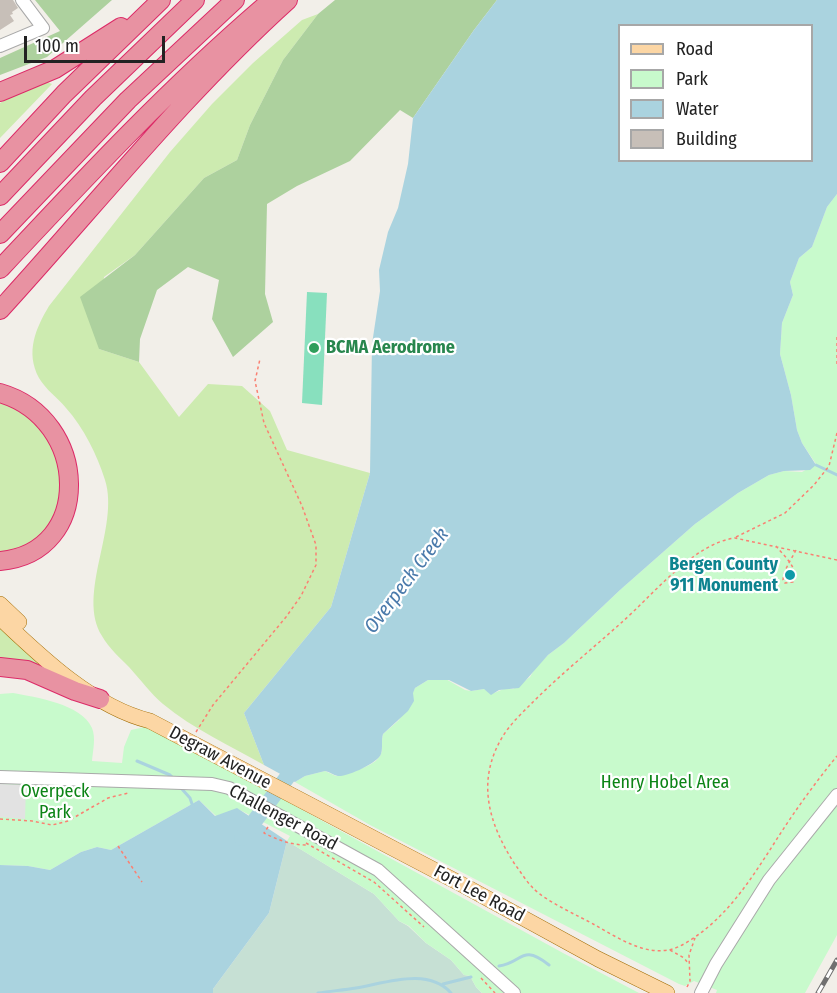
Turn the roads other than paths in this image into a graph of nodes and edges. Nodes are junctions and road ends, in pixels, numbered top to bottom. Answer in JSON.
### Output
{"nodes":[{"id":1,"x":22,"y":0,"type":"edge"},
{"id":2,"x":195,"y":0,"type":"edge"},
{"id":3,"x":234,"y":0,"type":"edge"},
{"id":4,"x":271,"y":0,"type":"edge"},
{"id":5,"x":288,"y":0,"type":"edge"},
{"id":6,"x":159,"y":2,"type":"edge"},
{"id":7,"x":0,"y":46,"type":"edge"},
{"id":8,"x":0,"y":92,"type":"edge"},
{"id":9,"x":0,"y":163,"type":"edge"},
{"id":10,"x":0,"y":196,"type":"edge"},
{"id":11,"x":0,"y":234,"type":"edge"},
{"id":12,"x":0,"y":269,"type":"edge"},
{"id":13,"x":0,"y":310,"type":"edge"},
{"id":14,"x":0,"y":393,"type":"edge"},
{"id":15,"x":0,"y":561,"type":"edge"},
{"id":16,"x":0,"y":604,"type":"edge"},
{"id":17,"x":0,"y":618,"type":"edge"},
{"id":18,"x":0,"y":668,"type":"edge"},
{"id":19,"x":100,"y":699,"type":"junction"},
{"id":20,"x":150,"y":721,"type":"junction"},
{"id":21,"x":0,"y":777,"type":"edge"},
{"id":22,"x":289,"y":795,"type":"joint"},
{"id":23,"x":837,"y":795,"type":"edge"},
{"id":24,"x":699,"y":989,"type":"edge"},
{"id":25,"x":514,"y":993,"type":"edge"},
{"id":26,"x":667,"y":993,"type":"edge"}],
"edges":[{"from":1,"to":7,"type":"street"},
{"from":2,"to":10,"type":"highway"},
{"from":3,"to":11,"type":"highway"},
{"from":4,"to":12,"type":"highway"},
{"from":5,"to":13,"type":"highway"},
{"from":6,"to":8,"type":"highway"},
{"from":6,"to":9,"type":"highway"},
{"from":14,"to":15,"type":"highway"},
{"from":16,"to":20,"type":"main road","name":"Degraw Avenue"},
{"from":17,"to":19,"type":"main road","name":"Degraw Avenue"},
{"from":18,"to":19,"type":"highway"},
{"from":19,"to":20,"type":"main road","name":"Degraw Avenue"},
{"from":20,"to":22,"type":"main road","name":"Degraw Avenue"},
{"from":21,"to":25,"type":"street","name":"Challenger Road"},
{"from":22,"to":26,"type":"main road","name":"Fort Lee Road"},
{"from":23,"to":24,"type":"street"}]}
